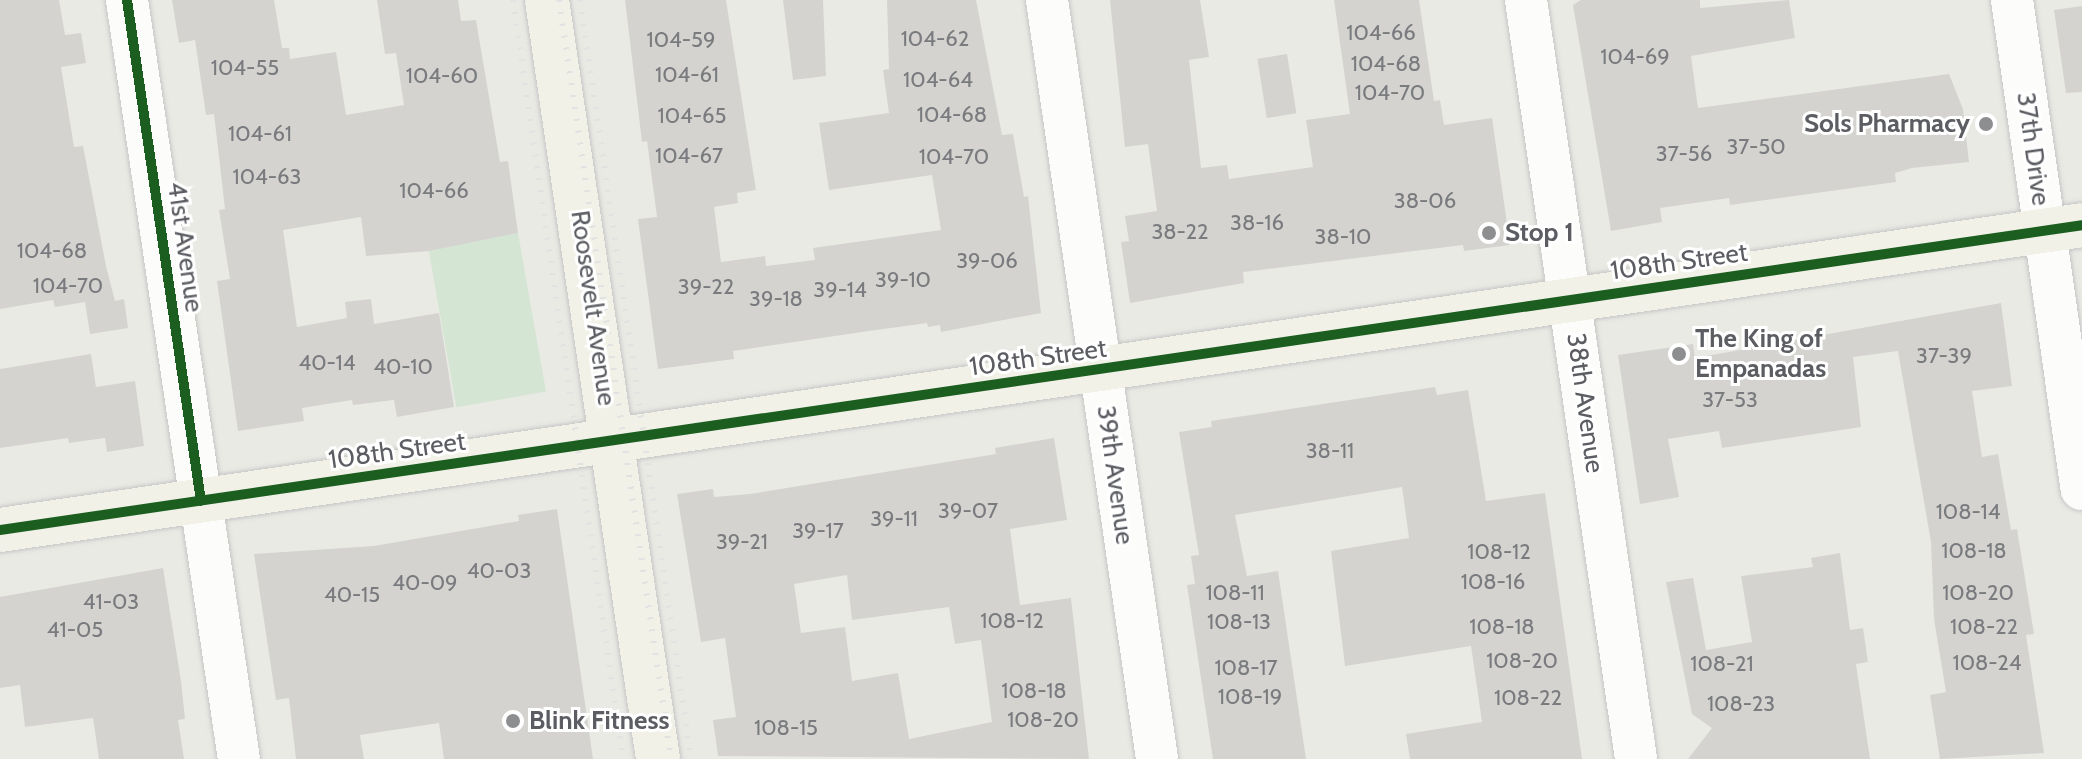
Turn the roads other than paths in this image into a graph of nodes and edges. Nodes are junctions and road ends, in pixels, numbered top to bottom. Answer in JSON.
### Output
{"nodes":[{"id":1,"x":127,"y":0,"type":"edge"},
{"id":2,"x":547,"y":0,"type":"edge"},
{"id":3,"x":1047,"y":0,"type":"edge"},
{"id":4,"x":1526,"y":0,"type":"edge"},
{"id":5,"x":2012,"y":0,"type":"edge"},
{"id":6,"x":2063,"y":228,"type":"edge"},
{"id":7,"x":1570,"y":299,"type":"junction"},
{"id":8,"x":1100,"y":372,"type":"junction"},
{"id":9,"x":612,"y":443,"type":"junction"},
{"id":10,"x":2082,"y":489,"type":"edge"},
{"id":11,"x":201,"y":501,"type":"junction"},
{"id":12,"x":0,"y":530,"type":"edge"},
{"id":13,"x":239,"y":759,"type":"edge"},
{"id":14,"x":658,"y":759,"type":"edge"},
{"id":15,"x":1157,"y":759,"type":"edge"},
{"id":16,"x":1636,"y":759,"type":"edge"}],
"edges":[{"from":1,"to":11,"type":"street","name":"41st Avenue"},
{"from":2,"to":9,"type":"main road","name":"Roosevelt Avenue"},
{"from":3,"to":8,"type":"street","name":"39th Avenue"},
{"from":4,"to":7,"type":"street","name":"38th Avenue"},
{"from":5,"to":6,"type":"street","name":"37th Drive"},
{"from":6,"to":7,"type":"main road","name":"108th Street"},
{"from":6,"to":10,"type":"street","name":"37th Drive"},
{"from":7,"to":8,"type":"main road","name":"108th Street"},
{"from":7,"to":16,"type":"street","name":"38th Avenue"},
{"from":8,"to":9,"type":"main road","name":"108th Street"},
{"from":8,"to":15,"type":"street","name":"39th Avenue"},
{"from":9,"to":11,"type":"main road","name":"108th Street"},
{"from":9,"to":14,"type":"main road","name":"Roosevelt Avenue"},
{"from":11,"to":12,"type":"main road","name":"108th Street"},
{"from":11,"to":13,"type":"street","name":"41st Avenue"}]}
